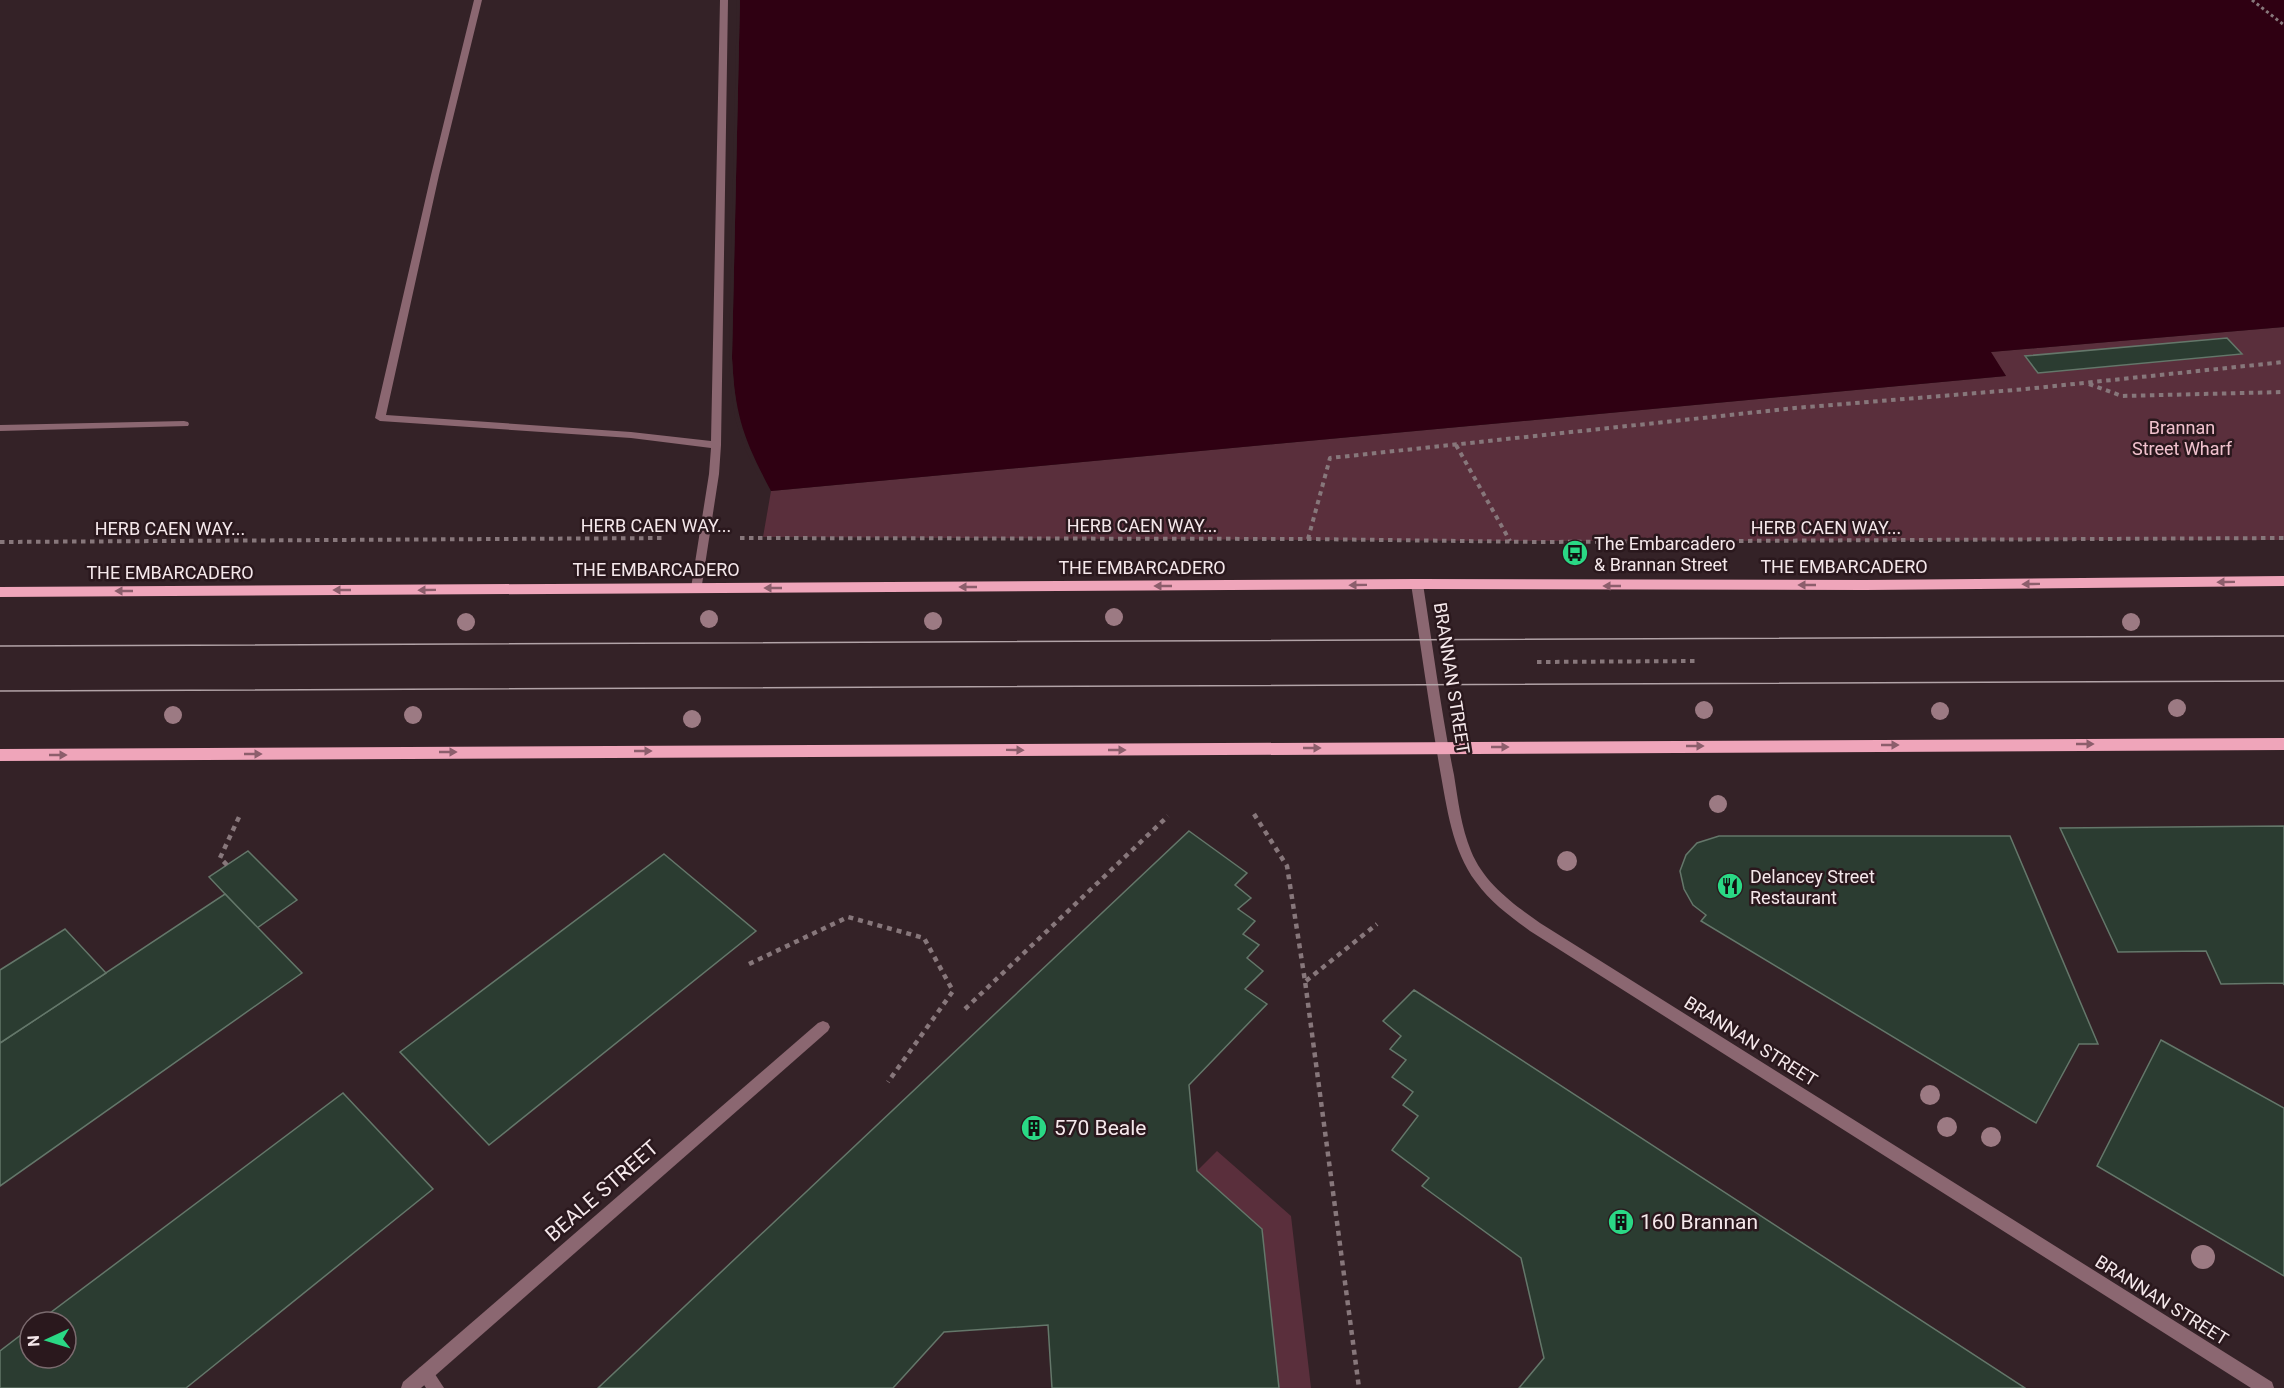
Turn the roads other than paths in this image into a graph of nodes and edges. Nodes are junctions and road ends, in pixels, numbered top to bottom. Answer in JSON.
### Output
{"nodes":[{"id":1,"x":478,"y":0,"type":"edge"},
{"id":2,"x":724,"y":0,"type":"edge"},
{"id":3,"x":184,"y":424,"type":"dead end"},
{"id":4,"x":0,"y":428,"type":"edge"},
{"id":5,"x":716,"y":445,"type":"junction"},
{"id":6,"x":2284,"y":581,"type":"edge"},
{"id":7,"x":1417,"y":584,"type":"junction"},
{"id":8,"x":697,"y":588,"type":"junction"},
{"id":9,"x":0,"y":592,"type":"edge"},
{"id":10,"x":2284,"y":744,"type":"edge"},
{"id":11,"x":1442,"y":747,"type":"junction"},
{"id":12,"x":0,"y":755,"type":"edge"},
{"id":13,"x":823,"y":1027,"type":"dead end"},
{"id":14,"x":424,"y":1374,"type":"junction"},
{"id":15,"x":409,"y":1388,"type":"edge"},
{"id":16,"x":436,"y":1388,"type":"edge"},
{"id":17,"x":2266,"y":1388,"type":"edge"}],
"edges":[{"from":1,"to":5,"type":"street"},
{"from":2,"to":5,"type":"street"},
{"from":3,"to":4,"type":"street"},
{"from":5,"to":8,"type":"street"},
{"from":6,"to":7,"type":"main road","name":"THE EMBARCADERO","one_way":true},
{"from":7,"to":8,"type":"main road","name":"THE EMBARCADERO","one_way":true},
{"from":7,"to":11,"type":"street","name":"BRANNAN STREET"},
{"from":8,"to":9,"type":"main road","name":"THE EMBARCADERO","one_way":true},
{"from":11,"to":10,"type":"main road","one_way":true},
{"from":12,"to":11,"type":"main road","one_way":true},
{"from":11,"to":17,"type":"street","name":"BRANNAN STREET"},
{"from":13,"to":14,"type":"street","name":"BEALE STREET"},
{"from":14,"to":15,"type":"street","name":"BEALE STREET"},
{"from":14,"to":16,"type":"street"}]}
